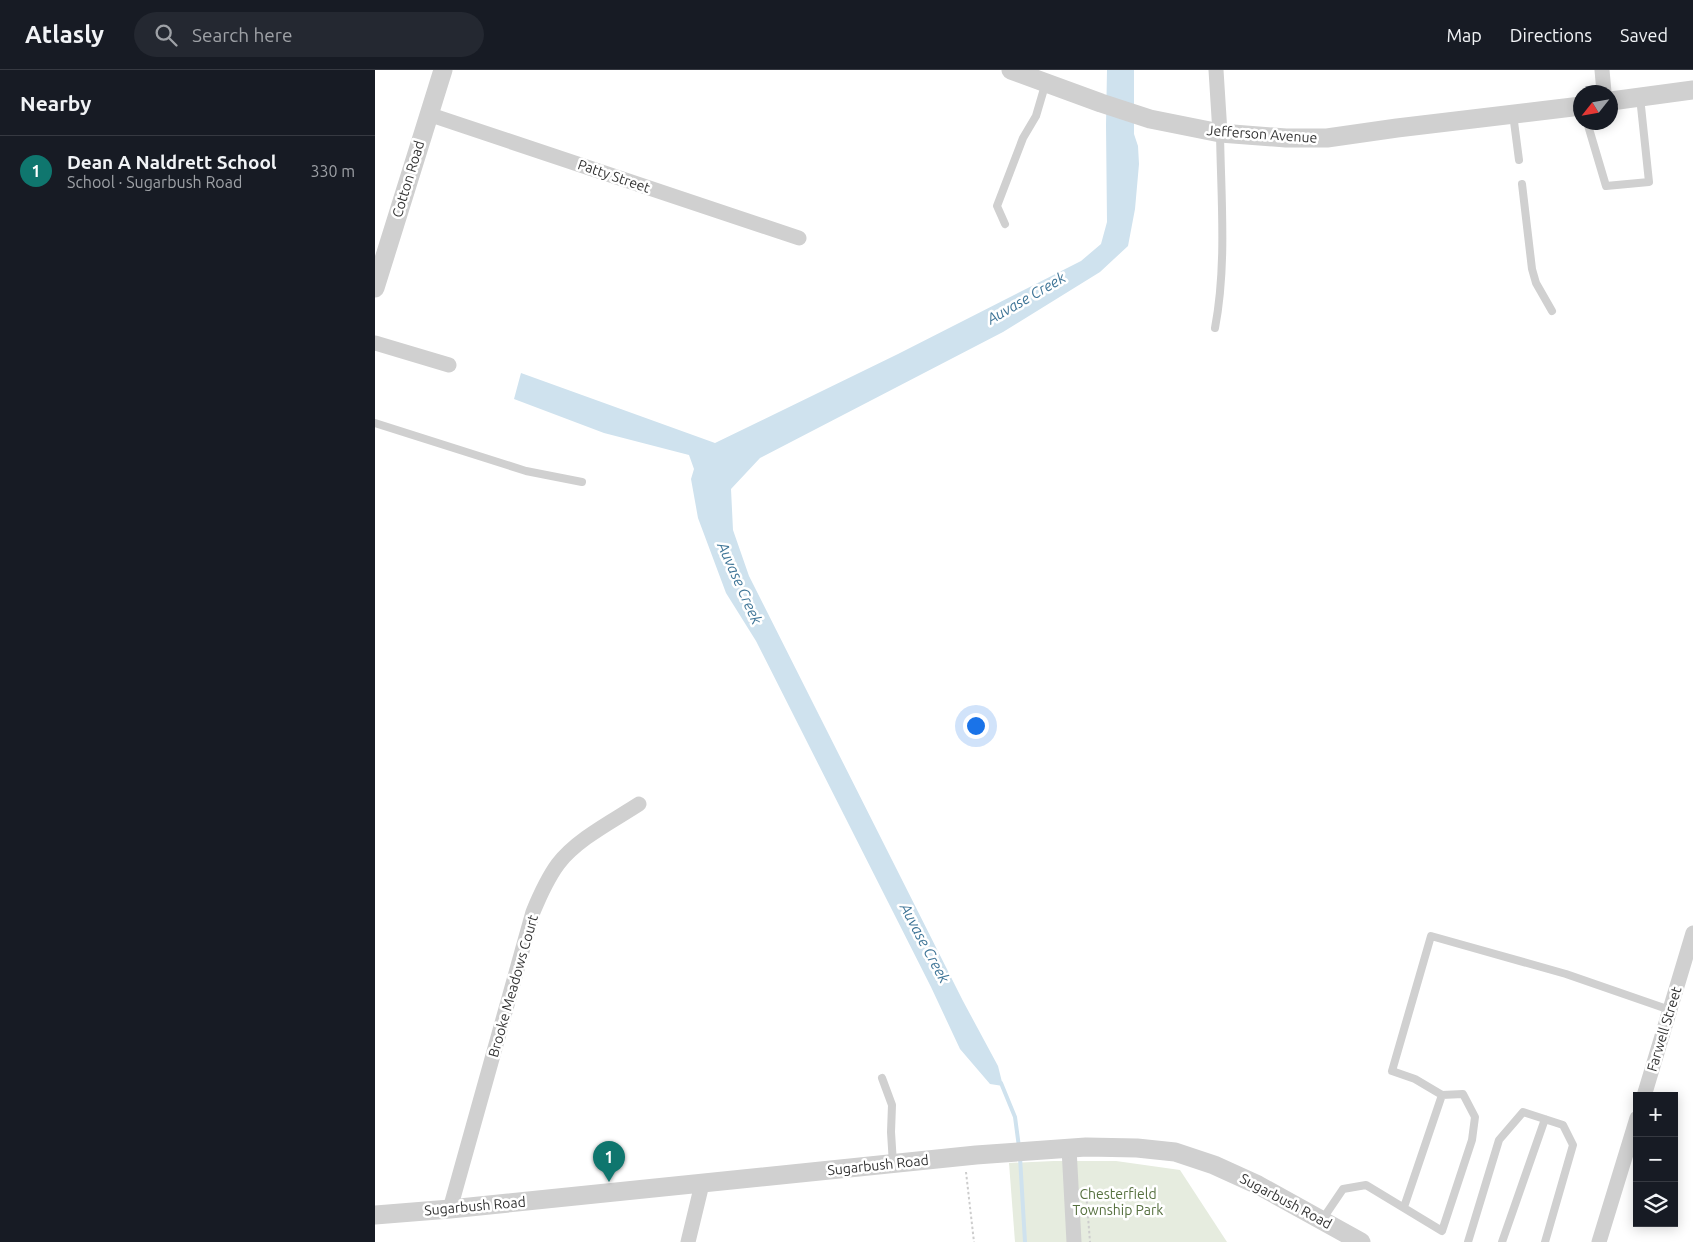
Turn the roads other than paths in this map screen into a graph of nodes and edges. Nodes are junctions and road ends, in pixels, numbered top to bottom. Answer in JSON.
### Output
{"nodes":[{"id":1,"x":443,"y":70,"type":"edge"},
{"id":2,"x":1011,"y":70,"type":"edge"},
{"id":3,"x":1216,"y":70,"type":"edge"},
{"id":4,"x":1602,"y":70,"type":"edge"},
{"id":5,"x":1039,"y":77,"type":"edge"},
{"id":6,"x":1603,"y":85,"type":"edge"},
{"id":7,"x":1693,"y":90,"type":"edge"},
{"id":8,"x":1640,"y":97,"type":"junction"},
{"id":9,"x":1618,"y":100,"type":"edge"},
{"id":10,"x":1573,"y":107,"type":"edge"},
{"id":11,"x":428,"y":114,"type":"junction"},
{"id":12,"x":1513,"y":114,"type":"junction"},
{"id":13,"x":1589,"y":130,"type":"edge"},
{"id":14,"x":1220,"y":133,"type":"junction"},
{"id":15,"x":1519,"y":160,"type":"dead end"},
{"id":16,"x":1522,"y":184,"type":"dead end"},
{"id":17,"x":1005,"y":224,"type":"dead end"},
{"id":18,"x":799,"y":238,"type":"dead end"},
{"id":19,"x":375,"y":288,"type":"edge"},
{"id":20,"x":1552,"y":311,"type":"dead end"},
{"id":21,"x":1215,"y":328,"type":"dead end"},
{"id":22,"x":375,"y":343,"type":"edge"},
{"id":23,"x":449,"y":365,"type":"dead end"},
{"id":24,"x":375,"y":423,"type":"edge"},
{"id":25,"x":582,"y":482,"type":"dead end"},
{"id":26,"x":639,"y":804,"type":"dead end"},
{"id":27,"x":1693,"y":933,"type":"edge"},
{"id":28,"x":1670,"y":1010,"type":"junction"},
{"id":29,"x":881,"y":1078,"type":"dead end"},
{"id":30,"x":1645,"y":1092,"type":"edge"},
{"id":31,"x":1442,"y":1095,"type":"junction"},
{"id":32,"x":1545,"y":1119,"type":"junction"},
{"id":33,"x":1633,"y":1131,"type":"edge"},
{"id":34,"x":1069,"y":1148,"type":"junction"},
{"id":35,"x":893,"y":1164,"type":"junction"},
{"id":36,"x":702,"y":1184,"type":"junction"},
{"id":37,"x":1404,"y":1207,"type":"junction"},
{"id":38,"x":450,"y":1209,"type":"junction"},
{"id":39,"x":375,"y":1214,"type":"edge"},
{"id":40,"x":1322,"y":1220,"type":"junction"},
{"id":41,"x":688,"y":1242,"type":"edge"},
{"id":42,"x":1074,"y":1242,"type":"edge"},
{"id":43,"x":1361,"y":1242,"type":"edge"},
{"id":44,"x":1468,"y":1242,"type":"edge"},
{"id":45,"x":1501,"y":1242,"type":"edge"},
{"id":46,"x":1545,"y":1242,"type":"edge"},
{"id":47,"x":1599,"y":1242,"type":"edge"}],
"edges":[{"from":1,"to":11,"type":"street","name":"Cotton Road"},
{"from":2,"to":5,"type":"street","name":"Jefferson Avenue"},
{"from":3,"to":14,"type":"street"},
{"from":4,"to":6,"type":"street"},
{"from":5,"to":14,"type":"street","name":"Jefferson Avenue"},
{"from":5,"to":17,"type":"lane"},
{"from":7,"to":8,"type":"street"},
{"from":8,"to":9,"type":"street"},
{"from":8,"to":13,"type":"lane"},
{"from":10,"to":12,"type":"street","name":"Jefferson Avenue"},
{"from":11,"to":18,"type":"street","name":"Patty Street"},
{"from":11,"to":19,"type":"street","name":"Cotton Road"},
{"from":12,"to":14,"type":"street","name":"Jefferson Avenue"},
{"from":12,"to":15,"type":"lane"},
{"from":14,"to":21,"type":"lane"},
{"from":16,"to":20,"type":"lane"},
{"from":22,"to":23,"type":"street"},
{"from":24,"to":25,"type":"lane"},
{"from":26,"to":38,"type":"street","name":"Brooke Meadows Court"},
{"from":27,"to":28,"type":"street","name":"Farwell Street"},
{"from":28,"to":30,"type":"street","name":"Farwell Street"},
{"from":28,"to":31,"type":"lane"},
{"from":29,"to":35,"type":"lane"},
{"from":31,"to":37,"type":"lane"},
{"from":31,"to":37,"type":"lane"},
{"from":32,"to":44,"type":"lane"},
{"from":32,"to":45,"type":"lane"},
{"from":32,"to":46,"type":"lane"},
{"from":33,"to":47,"type":"street"},
{"from":34,"to":35,"type":"street","name":"Sugarbush Road"},
{"from":34,"to":40,"type":"street","name":"Sugarbush Road"},
{"from":34,"to":42,"type":"street"},
{"from":35,"to":36,"type":"street","name":"Sugarbush Road"},
{"from":36,"to":38,"type":"street","name":"Sugarbush Road"},
{"from":36,"to":41,"type":"street"},
{"from":37,"to":40,"type":"lane"},
{"from":38,"to":39,"type":"street","name":"Sugarbush Road"},
{"from":40,"to":43,"type":"street","name":"Sugarbush Road"}]}
